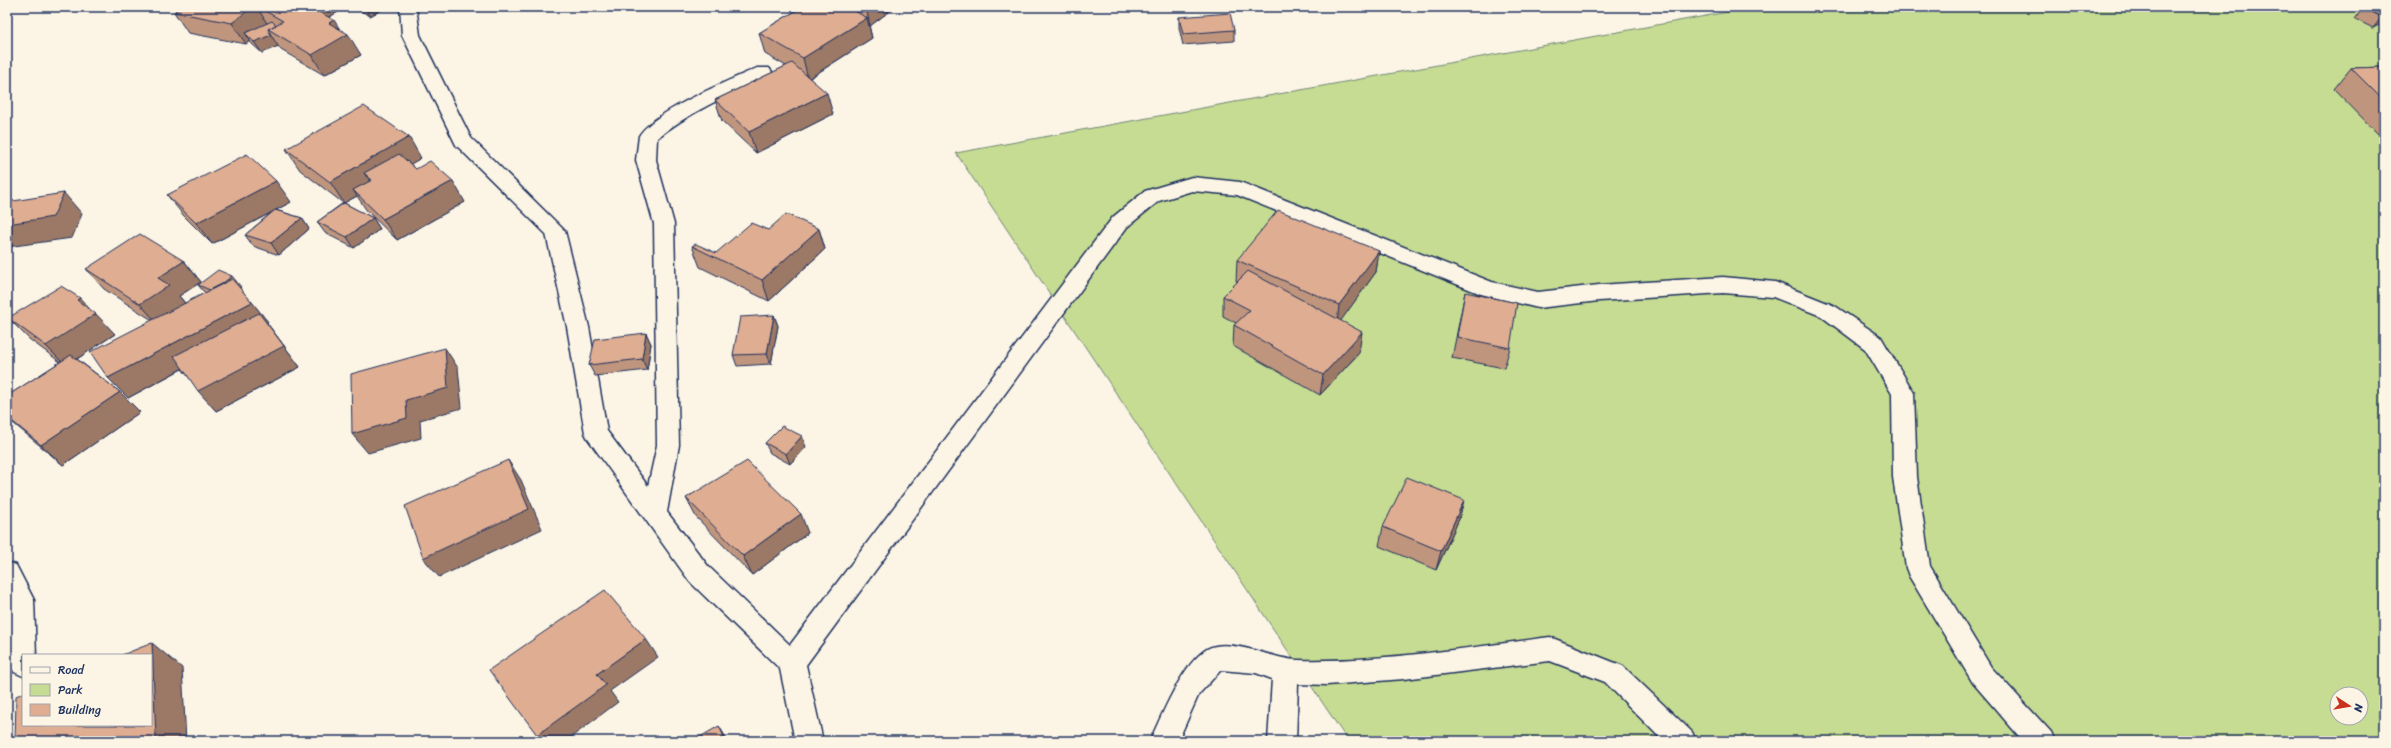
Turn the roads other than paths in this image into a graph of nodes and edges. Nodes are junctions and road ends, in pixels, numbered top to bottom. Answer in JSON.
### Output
{"nodes":[{"id":1,"x":408,"y":7,"type":"edge"},
{"id":2,"x":763,"y":72,"type":"dead end"},
{"id":3,"x":655,"y":514,"type":"junction"},
{"id":4,"x":7,"y":573,"type":"edge"},
{"id":5,"x":23,"y":654,"type":"edge"},
{"id":6,"x":792,"y":663,"type":"junction"},
{"id":7,"x":1286,"y":672,"type":"junction"},
{"id":8,"x":809,"y":741,"type":"edge"},
{"id":9,"x":1164,"y":741,"type":"edge"},
{"id":10,"x":1282,"y":741,"type":"edge"},
{"id":11,"x":1682,"y":741,"type":"edge"},
{"id":12,"x":2041,"y":741,"type":"edge"}],
"edges":[{"from":1,"to":3,"type":"street"},
{"from":2,"to":3,"type":"street"},
{"from":3,"to":6,"type":"street"},
{"from":4,"to":5,"type":"street"},
{"from":6,"to":8,"type":"street"},
{"from":6,"to":12,"type":"street"},
{"from":7,"to":9,"type":"street"},
{"from":7,"to":10,"type":"street"},
{"from":7,"to":11,"type":"street"}]}
